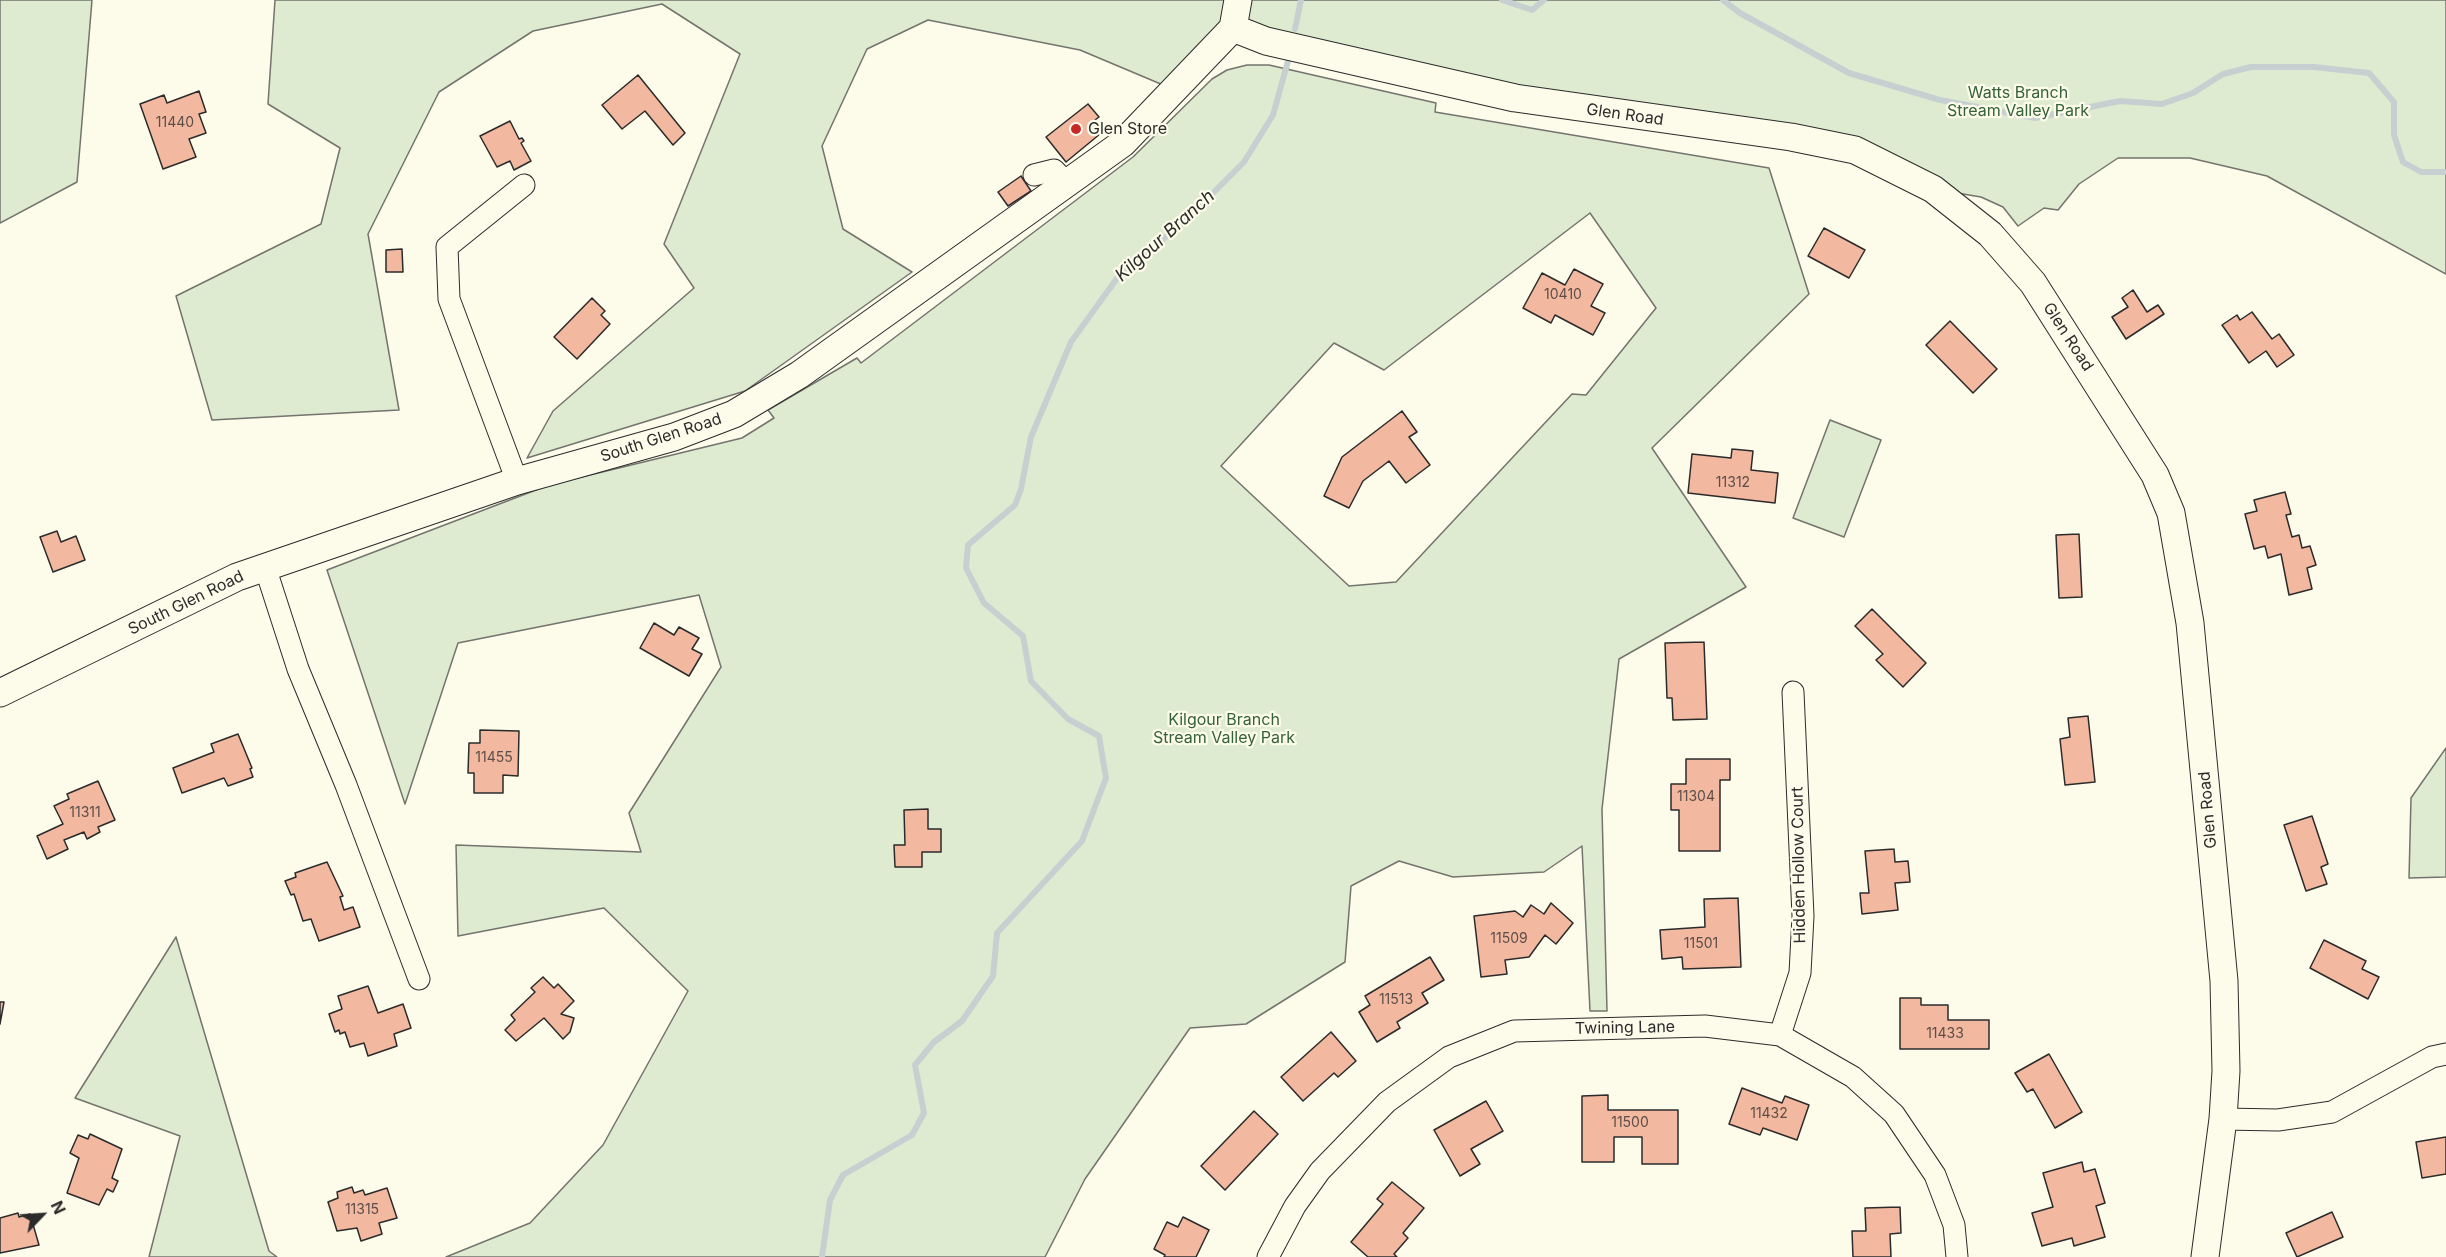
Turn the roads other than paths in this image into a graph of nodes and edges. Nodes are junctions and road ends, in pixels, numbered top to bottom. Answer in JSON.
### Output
{"nodes":[{"id":1,"x":1238,"y":0,"type":"edge"},
{"id":2,"x":1233,"y":28,"type":"junction"},
{"id":3,"x":1034,"y":175,"type":"dead end"},
{"id":4,"x":1067,"y":183,"type":"junction"},
{"id":5,"x":524,"y":185,"type":"dead end"},
{"id":6,"x":517,"y":481,"type":"junction"},
{"id":7,"x":265,"y":567,"type":"junction"},
{"id":8,"x":1792,"y":692,"type":"dead end"},
{"id":9,"x":0,"y":693,"type":"edge"},
{"id":10,"x":419,"y":979,"type":"dead end"},
{"id":11,"x":1780,"y":1035,"type":"junction"},
{"id":12,"x":2446,"y":1054,"type":"edge"},
{"id":13,"x":2223,"y":1119,"type":"junction"},
{"id":14,"x":1268,"y":1257,"type":"edge"},
{"id":15,"x":1957,"y":1257,"type":"edge"},
{"id":16,"x":2205,"y":1257,"type":"edge"}],
"edges":[{"from":1,"to":2,"type":"main road"},
{"from":2,"to":4,"type":"main road","name":"South Glen Road"},
{"from":2,"to":13,"type":"main road","name":"Glen Road"},
{"from":3,"to":4,"type":"street"},
{"from":4,"to":6,"type":"main road","name":"South Glen Road"},
{"from":5,"to":6,"type":"street"},
{"from":6,"to":7,"type":"main road","name":"South Glen Road"},
{"from":7,"to":9,"type":"main road","name":"South Glen Road"},
{"from":7,"to":10,"type":"street"},
{"from":8,"to":11,"type":"street","name":"Hidden Hollow Court"},
{"from":11,"to":14,"type":"street","name":"Twining Lane"},
{"from":11,"to":15,"type":"street","name":"Twining Lane"},
{"from":12,"to":13,"type":"street"},
{"from":13,"to":16,"type":"main road","name":"Glen Road"}]}
